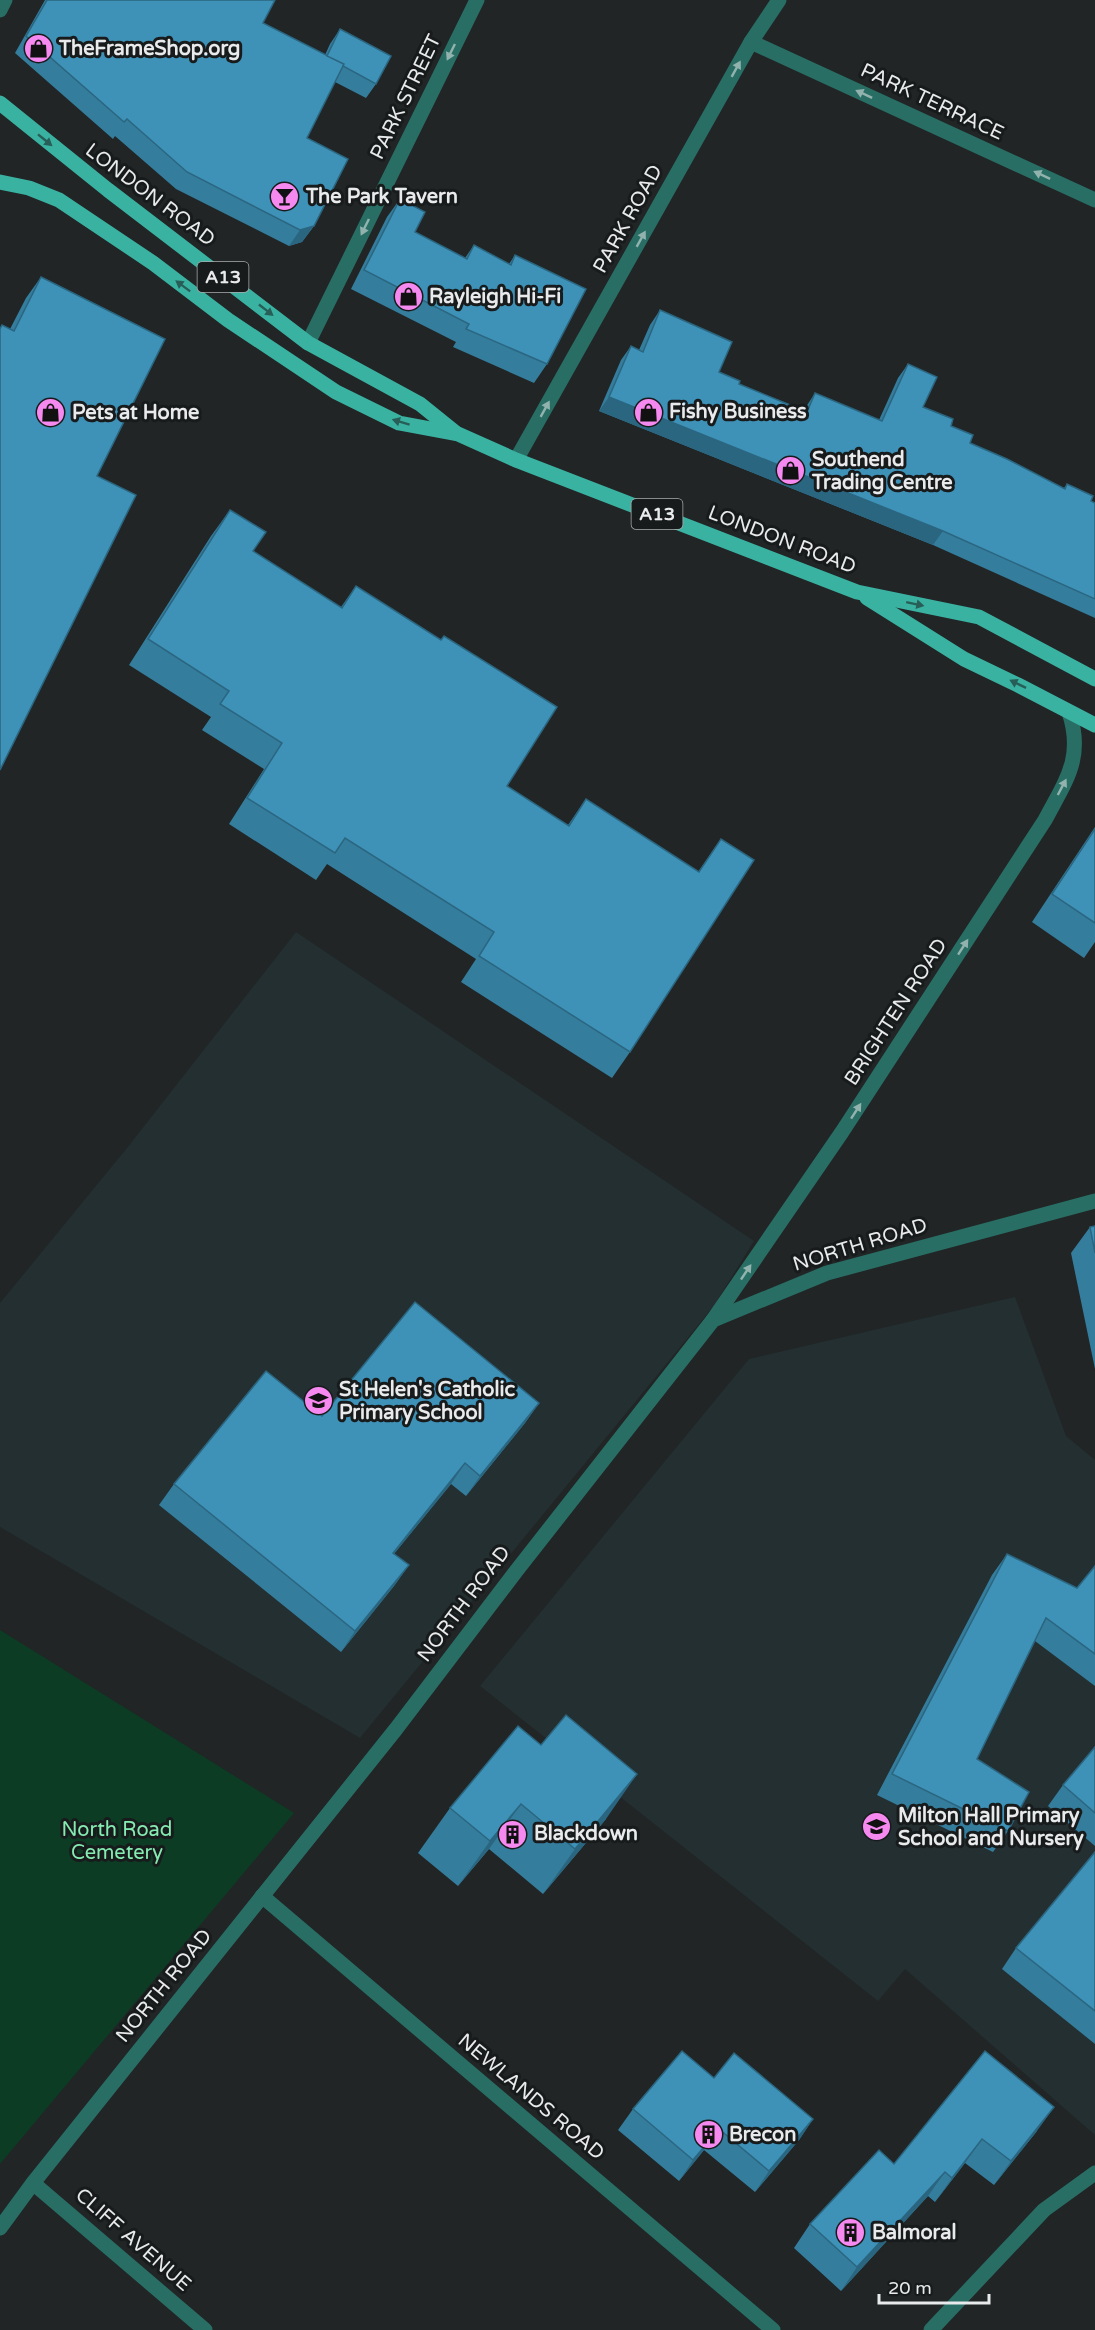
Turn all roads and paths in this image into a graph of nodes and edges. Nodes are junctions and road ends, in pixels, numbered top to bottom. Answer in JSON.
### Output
{"nodes":[{"id":1,"x":5,"y":0,"type":"edge"},
{"id":2,"x":477,"y":0,"type":"edge"},
{"id":3,"x":778,"y":0,"type":"edge"},
{"id":4,"x":0,"y":10,"type":"edge"},
{"id":5,"x":751,"y":42,"type":"junction"},
{"id":6,"x":0,"y":103,"type":"edge"},
{"id":7,"x":0,"y":182,"type":"edge"},
{"id":8,"x":1095,"y":200,"type":"edge"},
{"id":9,"x":308,"y":343,"type":"junction"},
{"id":10,"x":458,"y":434,"type":"junction"},
{"id":11,"x":516,"y":460,"type":"junction"},
{"id":12,"x":857,"y":592,"type":"junction"},
{"id":13,"x":1095,"y":679,"type":"edge"},
{"id":14,"x":1069,"y":712,"type":"junction"},
{"id":15,"x":1095,"y":725,"type":"edge"},
{"id":16,"x":1095,"y":1200,"type":"edge"},
{"id":17,"x":713,"y":1320,"type":"junction"},
{"id":18,"x":262,"y":1896,"type":"junction"},
{"id":19,"x":1095,"y":2174,"type":"edge"},
{"id":20,"x":33,"y":2183,"type":"junction"},
{"id":21,"x":0,"y":2228,"type":"edge"},
{"id":22,"x":205,"y":2330,"type":"edge"},
{"id":23,"x":773,"y":2330,"type":"edge"},
{"id":24,"x":931,"y":2330,"type":"edge"}],
"edges":[{"from":1,"to":4,"type":"street"},
{"from":2,"to":9,"type":"street","name":"PARK STREET","one_way":true},
{"from":3,"to":5,"type":"street","name":"PARK ROAD"},
{"from":8,"to":5,"type":"street","name":"PARK TERRACE","one_way":true},
{"from":11,"to":5,"type":"street","name":"PARK ROAD","one_way":true},
{"from":6,"to":9,"type":"main road","name":"LONDON ROAD","number":"A13","one_way":true},
{"from":10,"to":7,"type":"main road","name":"LONDON ROAD","number":"A13","one_way":true},
{"from":9,"to":10,"type":"main road","name":"LONDON ROAD","number":"A13"},
{"from":10,"to":11,"type":"main road","name":"LONDON ROAD","number":"A13"},
{"from":11,"to":12,"type":"main road","name":"LONDON ROAD","number":"A13"},
{"from":12,"to":13,"type":"main road","name":"LONDON ROAD","number":"A13","one_way":true},
{"from":14,"to":12,"type":"main road","name":"LONDON ROAD","number":"A13","one_way":true},
{"from":14,"to":15,"type":"main road","name":"LONDON ROAD","number":"A13"},
{"from":17,"to":14,"type":"street","name":"BRIGHTEN ROAD","one_way":true},
{"from":16,"to":17,"type":"street","name":"NORTH ROAD"},
{"from":17,"to":18,"type":"street","name":"NORTH ROAD"},
{"from":18,"to":20,"type":"street","name":"NORTH ROAD"},
{"from":18,"to":23,"type":"street","name":"NEWLANDS ROAD"},
{"from":19,"to":24,"type":"street"},
{"from":20,"to":21,"type":"street","name":"NORTH ROAD"},
{"from":20,"to":22,"type":"street","name":"CLIFF AVENUE"}]}
